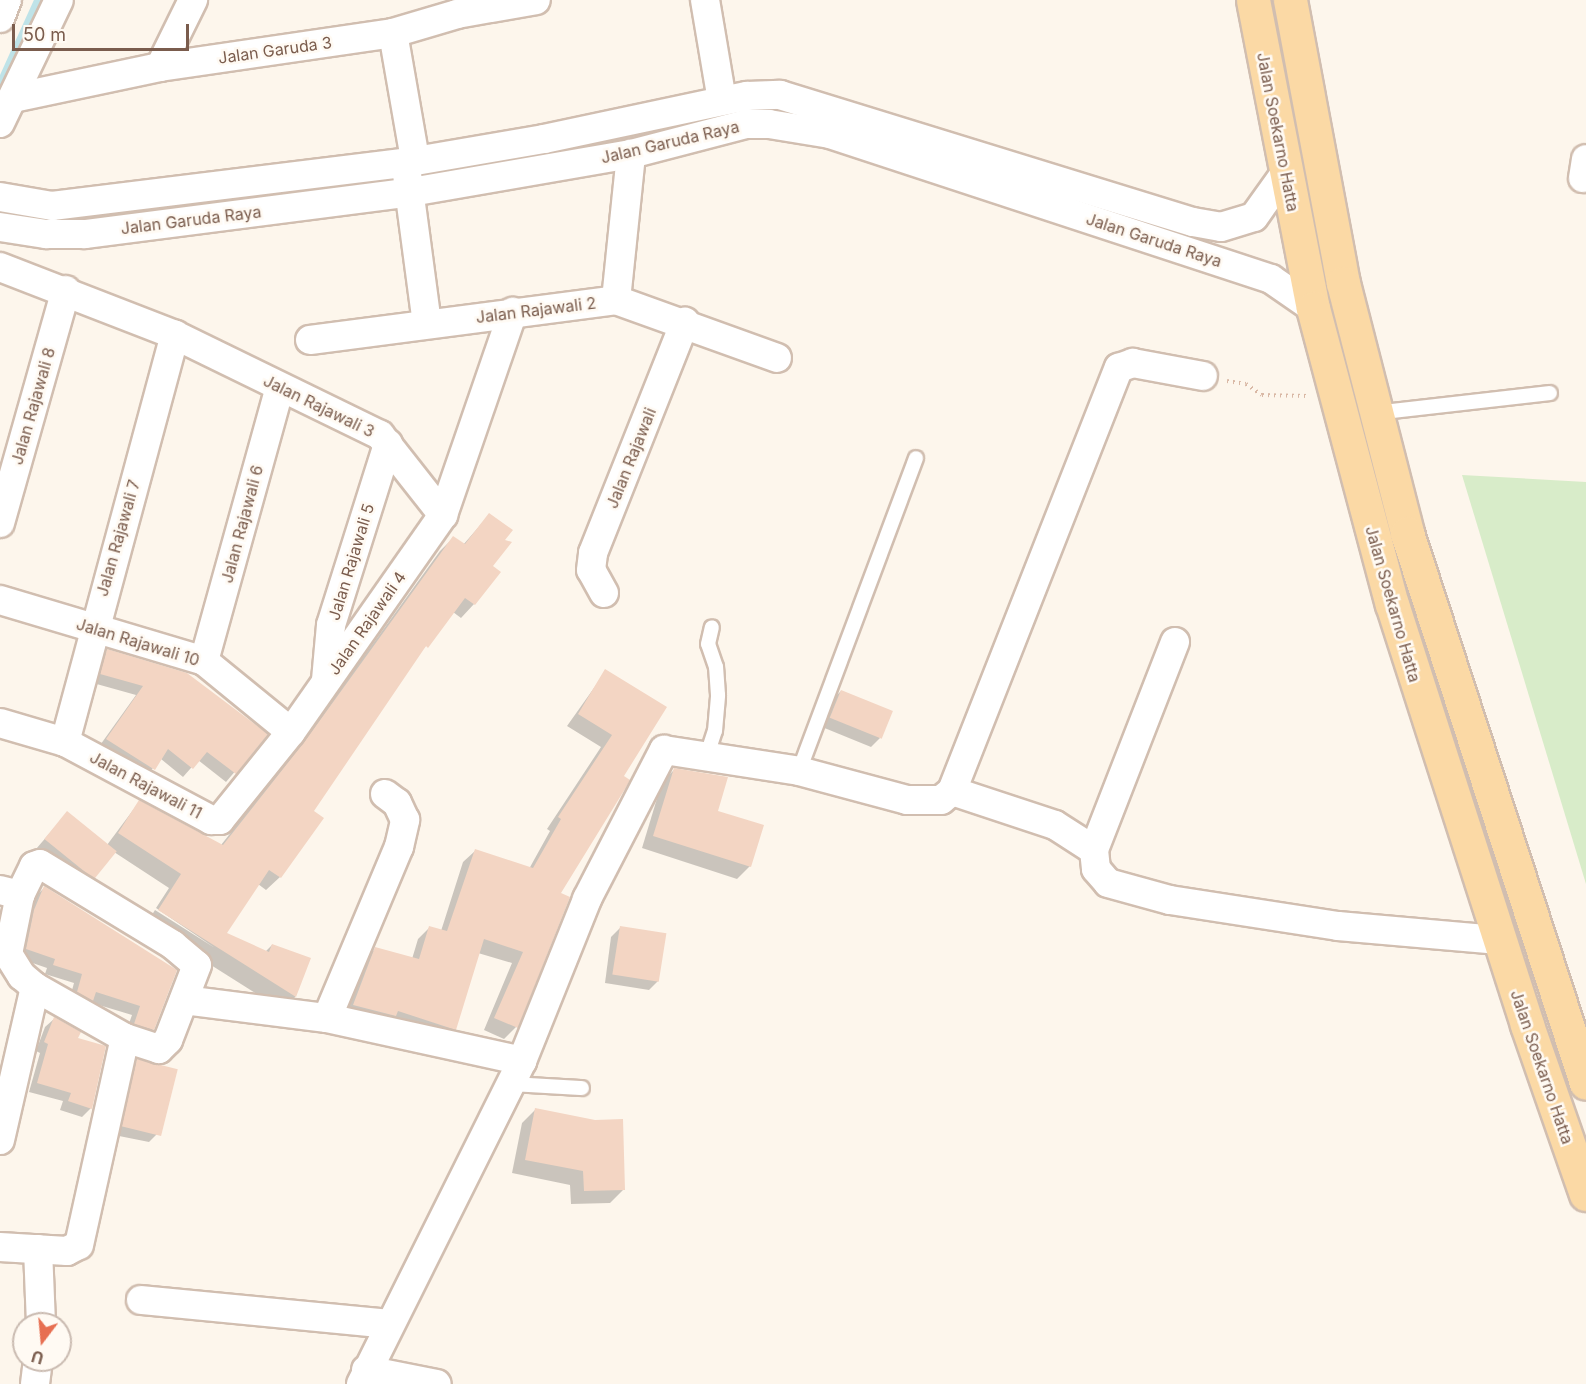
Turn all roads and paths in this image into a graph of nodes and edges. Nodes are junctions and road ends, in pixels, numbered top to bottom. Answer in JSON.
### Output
{"nodes":[{"id":1,"x":8,"y":0,"type":"edge"},
{"id":2,"x":59,"y":0,"type":"edge"},
{"id":3,"x":193,"y":0,"type":"edge"},
{"id":4,"x":427,"y":0,"type":"edge"},
{"id":5,"x":536,"y":0,"type":"edge"},
{"id":6,"x":705,"y":0,"type":"edge"},
{"id":7,"x":1253,"y":0,"type":"edge"},
{"id":8,"x":1290,"y":0,"type":"edge"},
{"id":9,"x":457,"y":14,"type":"junction"},
{"id":10,"x":0,"y":18,"type":"edge"},
{"id":11,"x":393,"y":33,"type":"junction"},
{"id":12,"x":160,"y":67,"type":"junction"},
{"id":13,"x":13,"y":98,"type":"junction"},
{"id":14,"x":722,"y":101,"type":"junction"},
{"id":15,"x":0,"y":123,"type":"edge"},
{"id":16,"x":631,"y":154,"type":"junction"},
{"id":17,"x":410,"y":161,"type":"junction"},
{"id":18,"x":1284,"y":175,"type":"junction"},
{"id":19,"x":411,"y":192,"type":"junction"},
{"id":20,"x":0,"y":197,"type":"edge"},
{"id":21,"x":0,"y":227,"type":"edge"},
{"id":22,"x":0,"y":267,"type":"edge"},
{"id":23,"x":66,"y":290,"type":"junction"},
{"id":24,"x":616,"y":300,"type":"junction"},
{"id":25,"x":1313,"y":308,"type":"junction"},
{"id":26,"x":513,"y":312,"type":"junction"},
{"id":27,"x":685,"y":322,"type":"junction"},
{"id":28,"x":427,"y":324,"type":"junction"},
{"id":29,"x":176,"y":334,"type":"junction"},
{"id":30,"x":310,"y":340,"type":"dead end"},
{"id":31,"x":777,"y":358,"type":"dead end"},
{"id":32,"x":1203,"y":376,"type":"joint"},
{"id":33,"x":279,"y":387,"type":"junction"},
{"id":34,"x":1550,"y":393,"type":"dead end"},
{"id":35,"x":1336,"y":396,"type":"junction"},
{"id":36,"x":1375,"y":413,"type":"junction"},
{"id":37,"x":388,"y":444,"type":"junction"},
{"id":38,"x":916,"y":458,"type":"dead end"},
{"id":39,"x":443,"y":515,"type":"junction"},
{"id":40,"x":0,"y":523,"type":"edge"},
{"id":41,"x":341,"y":592,"type":"junction"},
{"id":42,"x":604,"y":593,"type":"dead end"},
{"id":43,"x":0,"y":600,"type":"edge"},
{"id":44,"x":372,"y":616,"type":"junction"},
{"id":45,"x":712,"y":627,"type":"dead end"},
{"id":46,"x":93,"y":628,"type":"junction"},
{"id":47,"x":1175,"y":642,"type":"dead end"},
{"id":48,"x":204,"y":661,"type":"junction"},
{"id":49,"x":326,"y":682,"type":"junction"},
{"id":50,"x":0,"y":723,"type":"edge"},
{"id":51,"x":291,"y":732,"type":"junction"},
{"id":52,"x":1473,"y":732,"type":"junction"},
{"id":53,"x":65,"y":742,"type":"junction"},
{"id":54,"x":1434,"y":744,"type":"junction"},
{"id":55,"x":707,"y":755,"type":"junction"},
{"id":56,"x":799,"y":771,"type":"junction"},
{"id":57,"x":952,"y":791,"type":"junction"},
{"id":58,"x":385,"y":794,"type":"dead end"},
{"id":59,"x":1094,"y":850,"type":"junction"},
{"id":60,"x":10,"y":892,"type":"edge"},
{"id":61,"x":1499,"y":940,"type":"junction"},
{"id":62,"x":35,"y":987,"type":"junction"},
{"id":63,"x":184,"y":1000,"type":"junction"},
{"id":64,"x":327,"y":1018,"type":"junction"},
{"id":65,"x":125,"y":1038,"type":"junction"},
{"id":66,"x":516,"y":1073,"type":"junction"},
{"id":67,"x":1586,"y":1083,"type":"edge"},
{"id":68,"x":582,"y":1088,"type":"dead end"},
{"id":69,"x":0,"y":1140,"type":"edge"},
{"id":70,"x":1586,"y":1194,"type":"edge"},
{"id":71,"x":0,"y":1246,"type":"edge"},
{"id":72,"x":38,"y":1249,"type":"junction"},
{"id":73,"x":141,"y":1300,"type":"dead end"},
{"id":74,"x":41,"y":1312,"type":"edge"},
{"id":75,"x":389,"y":1324,"type":"junction"},
{"id":76,"x":364,"y":1377,"type":"edge"},
{"id":77,"x":437,"y":1384,"type":"edge"}],
"edges":[{"from":1,"to":10,"type":"street"},
{"from":2,"to":13,"type":"street"},
{"from":3,"to":12,"type":"street"},
{"from":4,"to":9,"type":"street"},
{"from":5,"to":9,"type":"street","name":"Jalan Garuda 3"},
{"from":6,"to":14,"type":"street"},
{"from":7,"to":18,"type":"main road","name":"Jalan Soekarno Hatta"},
{"from":8,"to":36,"type":"main road","name":"Jalan Soekarno Hatta"},
{"from":9,"to":11,"type":"street","name":"Jalan Garuda 3"},
{"from":11,"to":12,"type":"street","name":"Jalan Garuda 3"},
{"from":11,"to":17,"type":"street"},
{"from":12,"to":13,"type":"street","name":"Jalan Garuda 3"},
{"from":13,"to":15,"type":"street"},
{"from":14,"to":17,"type":"street","name":"Jalan Garuda Raya"},
{"from":14,"to":18,"type":"street","name":"Jalan Garuda Raya"},
{"from":16,"to":19,"type":"street","name":"Jalan Garuda Raya"},
{"from":16,"to":24,"type":"street","name":"Jalan Rajawali 2"},
{"from":16,"to":25,"type":"street","name":"Jalan Garuda Raya"},
{"from":17,"to":19,"type":"street"},
{"from":17,"to":20,"type":"street","name":"Jalan Garuda Raya"},
{"from":18,"to":25,"type":"main road","name":"Jalan Soekarno Hatta"},
{"from":19,"to":21,"type":"street","name":"Jalan Garuda Raya"},
{"from":19,"to":28,"type":"street"},
{"from":22,"to":23,"type":"street","name":"Jalan Rajawali 3"},
{"from":23,"to":29,"type":"street","name":"Jalan Rajawali 3"},
{"from":23,"to":40,"type":"street","name":"Jalan Rajawali 8"},
{"from":24,"to":26,"type":"street","name":"Jalan Rajawali 2"},
{"from":24,"to":27,"type":"street"},
{"from":25,"to":35,"type":"main road","name":"Jalan Soekarno Hatta"},
{"from":26,"to":28,"type":"street","name":"Jalan Rajawali 2"},
{"from":26,"to":39,"type":"street"},
{"from":27,"to":31,"type":"street"},
{"from":27,"to":42,"type":"street","name":"Jalan Rajawali"},
{"from":28,"to":30,"type":"street","name":"Jalan Rajawali 2"},
{"from":29,"to":33,"type":"street","name":"Jalan Rajawali 3"},
{"from":29,"to":46,"type":"street","name":"Jalan Rajawali 7"},
{"from":32,"to":35,"type":"path"},
{"from":32,"to":57,"type":"street"},
{"from":33,"to":37,"type":"street","name":"Jalan Rajawali 3"},
{"from":33,"to":48,"type":"street","name":"Jalan Rajawali 6"},
{"from":34,"to":36,"type":"lane"},
{"from":35,"to":54,"type":"main road","name":"Jalan Soekarno Hatta"},
{"from":36,"to":52,"type":"main road","name":"Jalan Soekarno Hatta"},
{"from":37,"to":39,"type":"street","name":"Jalan Rajawali 3"},
{"from":37,"to":41,"type":"street","name":"Jalan Rajawali 5"},
{"from":38,"to":56,"type":"lane"},
{"from":39,"to":44,"type":"street","name":"Jalan Rajawali 4"},
{"from":41,"to":44,"type":"street"},
{"from":41,"to":49,"type":"street","name":"Jalan Rajawali 5"},
{"from":43,"to":46,"type":"street","name":"Jalan Rajawali 10"},
{"from":44,"to":49,"type":"street","name":"Jalan Rajawali 4"},
{"from":45,"to":55,"type":"lane"},
{"from":46,"to":48,"type":"street","name":"Jalan Rajawali 10"},
{"from":46,"to":53,"type":"street","name":"Jalan Rajawali 7"},
{"from":47,"to":59,"type":"street"},
{"from":48,"to":51,"type":"street","name":"Jalan Rajawali 10"},
{"from":49,"to":51,"type":"street","name":"Jalan Rajawali 4"},
{"from":50,"to":53,"type":"street","name":"Jalan Rajawali 11"},
{"from":51,"to":53,"type":"street","name":"Jalan Rajawali 11"},
{"from":52,"to":54,"type":"main road"},
{"from":52,"to":67,"type":"main road","name":"Jalan Soekarno Hatta"},
{"from":54,"to":61,"type":"main road","name":"Jalan Soekarno Hatta"},
{"from":55,"to":56,"type":"street"},
{"from":55,"to":66,"type":"street"},
{"from":56,"to":57,"type":"street"},
{"from":57,"to":59,"type":"street"},
{"from":58,"to":64,"type":"street"},
{"from":59,"to":61,"type":"street"},
{"from":60,"to":62,"type":"street"},
{"from":60,"to":63,"type":"street"},
{"from":61,"to":70,"type":"main road","name":"Jalan Soekarno Hatta"},
{"from":62,"to":65,"type":"street"},
{"from":62,"to":69,"type":"street"},
{"from":63,"to":64,"type":"street"},
{"from":63,"to":65,"type":"street"},
{"from":64,"to":66,"type":"street"},
{"from":65,"to":72,"type":"street"},
{"from":66,"to":68,"type":"lane"},
{"from":66,"to":75,"type":"street"},
{"from":71,"to":72,"type":"street"},
{"from":72,"to":74,"type":"street"},
{"from":73,"to":75,"type":"street"},
{"from":75,"to":76,"type":"street"},
{"from":76,"to":77,"type":"street"}]}
